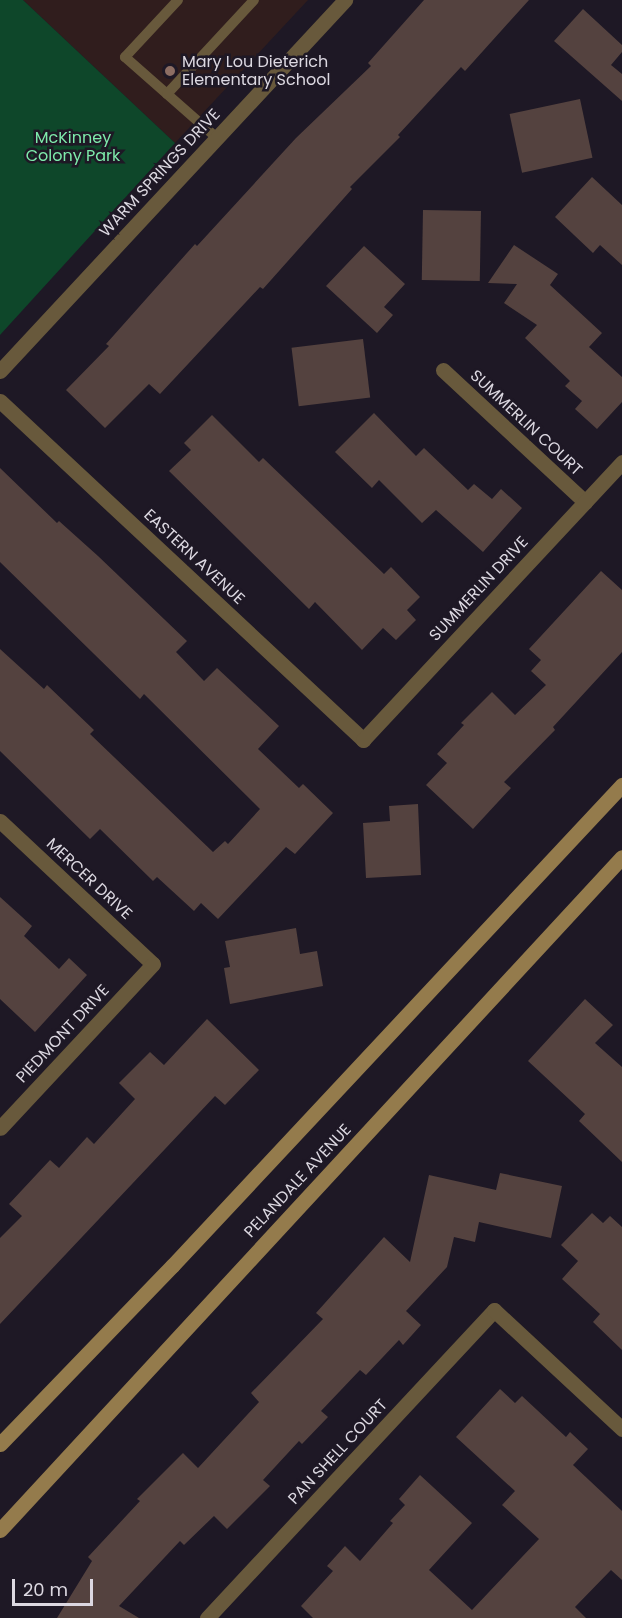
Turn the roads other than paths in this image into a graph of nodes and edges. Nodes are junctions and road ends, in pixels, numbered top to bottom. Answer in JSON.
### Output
{"nodes":[{"id":1,"x":178,"y":0,"type":"edge"},
{"id":2,"x":254,"y":0,"type":"edge"},
{"id":3,"x":345,"y":0,"type":"edge"},
{"id":4,"x":167,"y":94,"type":"junction"},
{"id":5,"x":217,"y":138,"type":"junction"},
{"id":6,"x":443,"y":370,"type":"dead end"},
{"id":7,"x":0,"y":371,"type":"edge"},
{"id":8,"x":0,"y":401,"type":"edge"},
{"id":9,"x":622,"y":462,"type":"edge"},
{"id":10,"x":585,"y":502,"type":"junction"},
{"id":11,"x":363,"y":740,"type":"joint"},
{"id":12,"x":622,"y":785,"type":"edge"},
{"id":13,"x":0,"y":821,"type":"edge"},
{"id":14,"x":622,"y":857,"type":"edge"},
{"id":15,"x":153,"y":964,"type":"joint"},
{"id":16,"x":0,"y":1128,"type":"edge"},
{"id":17,"x":622,"y":1429,"type":"edge"},
{"id":18,"x":0,"y":1444,"type":"edge"},
{"id":19,"x":0,"y":1530,"type":"edge"},
{"id":20,"x":207,"y":1618,"type":"edge"}],
"edges":[{"from":1,"to":4,"type":"lane"},
{"from":2,"to":4,"type":"lane"},
{"from":3,"to":5,"type":"street","name":"WARM SPRINGS DRIVE"},
{"from":4,"to":5,"type":"lane"},
{"from":5,"to":7,"type":"street","name":"WARM SPRINGS DRIVE"},
{"from":6,"to":10,"type":"street","name":"SUMMERLIN COURT"},
{"from":8,"to":11,"type":"street","name":"EASTERN AVENUE"},
{"from":9,"to":10,"type":"street","name":"SUMMERLIN DRIVE"},
{"from":10,"to":11,"type":"street","name":"SUMMERLIN DRIVE"},
{"from":12,"to":18,"type":"main road","name":"PELANDALE AVENUE"},
{"from":13,"to":15,"type":"street","name":"MERCER DRIVE"},
{"from":14,"to":19,"type":"main road","name":"PELANDALE AVENUE"},
{"from":15,"to":16,"type":"street","name":"PIEDMONT DRIVE"},
{"from":17,"to":20,"type":"street","name":"PAN SHELL COURT"}]}
